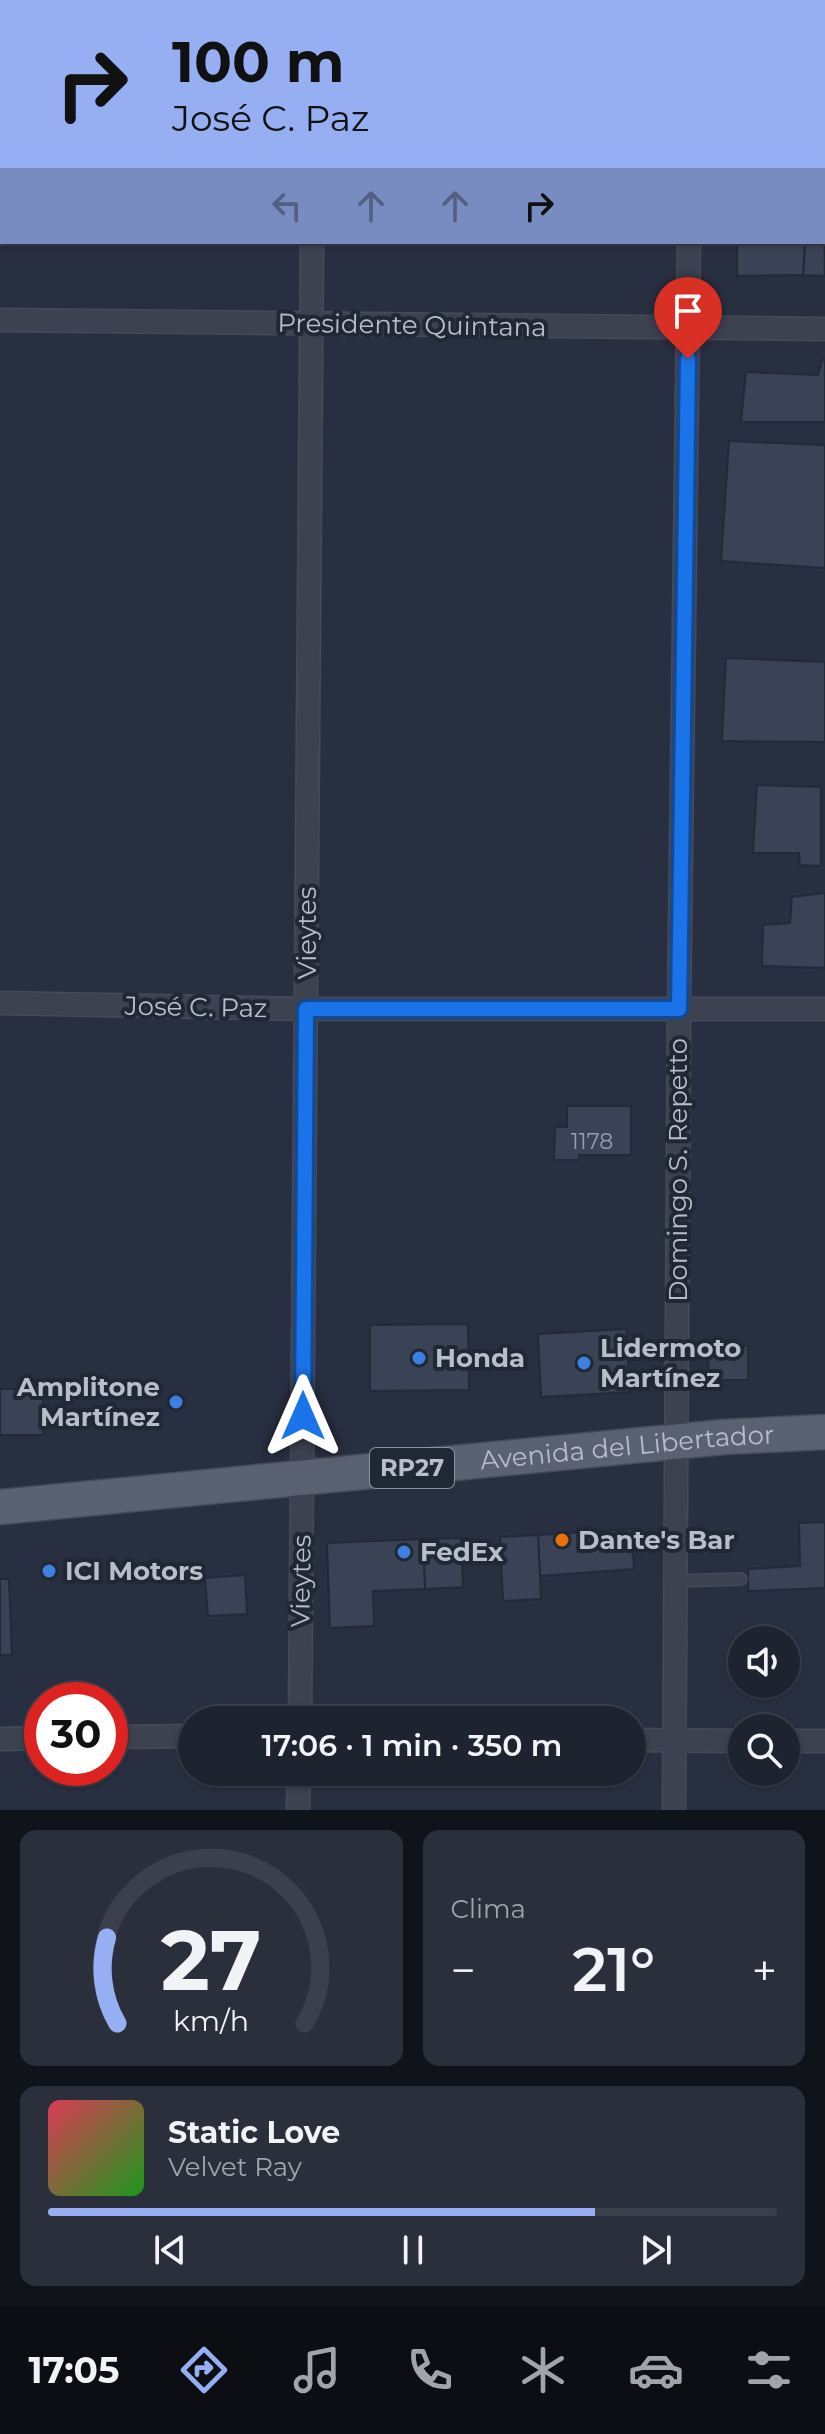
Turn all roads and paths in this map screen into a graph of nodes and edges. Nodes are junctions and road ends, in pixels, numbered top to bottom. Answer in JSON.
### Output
{"nodes":[{"id":1,"x":312,"y":244,"type":"edge"},
{"id":2,"x":689,"y":244,"type":"edge"},
{"id":3,"x":0,"y":320,"type":"edge"},
{"id":4,"x":311,"y":324,"type":"junction"},
{"id":5,"x":688,"y":328,"type":"junction"},
{"id":6,"x":825,"y":329,"type":"edge"},
{"id":7,"x":0,"y":1003,"type":"edge"},
{"id":8,"x":306,"y":1009,"type":"junction"},
{"id":9,"x":679,"y":1009,"type":"junction"},
{"id":10,"x":825,"y":1009,"type":"edge"},
{"id":11,"x":825,"y":1432,"type":"edge"},
{"id":12,"x":676,"y":1442,"type":"junction"},
{"id":13,"x":303,"y":1479,"type":"junction"},
{"id":14,"x":0,"y":1507,"type":"edge"},
{"id":15,"x":741,"y":1579,"type":"dead end"},
{"id":16,"x":675,"y":1581,"type":"junction"},
{"id":17,"x":300,"y":1706,"type":"edge"},
{"id":18,"x":178,"y":1736,"type":"edge"},
{"id":19,"x":128,"y":1737,"type":"edge"},
{"id":20,"x":24,"y":1738,"type":"edge"},
{"id":21,"x":0,"y":1739,"type":"edge"},
{"id":22,"x":646,"y":1740,"type":"edge"},
{"id":23,"x":674,"y":1741,"type":"junction"},
{"id":24,"x":728,"y":1741,"type":"edge"},
{"id":25,"x":800,"y":1741,"type":"edge"},
{"id":26,"x":825,"y":1741,"type":"edge"},
{"id":27,"x":299,"y":1786,"type":"edge"},
{"id":28,"x":298,"y":1810,"type":"edge"},
{"id":29,"x":674,"y":1810,"type":"edge"}],
"edges":[{"from":1,"to":4,"type":"street","name":"Vieytes"},
{"from":2,"to":5,"type":"street","name":"Domingo S. Repetto"},
{"from":3,"to":4,"type":"street","name":"Presidente Quintana"},
{"from":4,"to":5,"type":"street","name":"Presidente Quintana"},
{"from":4,"to":8,"type":"street","name":"Vieytes"},
{"from":5,"to":6,"type":"street","name":"Presidente Quintana"},
{"from":5,"to":9,"type":"street","name":"Domingo S. Repetto"},
{"from":7,"to":8,"type":"street","name":"José C. Paz"},
{"from":8,"to":9,"type":"street","name":"José C. Paz"},
{"from":8,"to":13,"type":"street","name":"Vieytes"},
{"from":9,"to":10,"type":"street","name":"José C. Paz"},
{"from":9,"to":12,"type":"street","name":"Domingo S. Repetto"},
{"from":11,"to":12,"type":"main road","name":"Avenida del Libertador","number":"RP27"},
{"from":12,"to":13,"type":"main road","name":"Avenida del Libertador","number":"RP27"},
{"from":12,"to":16,"type":"street","name":"Domingo S. Repetto"},
{"from":13,"to":14,"type":"main road","name":"Avenida del Libertador","number":"RP27"},
{"from":13,"to":17,"type":"street","name":"Vieytes"},
{"from":15,"to":16,"type":"lane"},
{"from":16,"to":23,"type":"street","name":"Domingo S. Repetto"},
{"from":18,"to":19,"type":"street"},
{"from":20,"to":21,"type":"street"},
{"from":22,"to":23,"type":"street"},
{"from":23,"to":24,"type":"street"},
{"from":23,"to":29,"type":"street","name":"Domingo S. Repetto"},
{"from":25,"to":26,"type":"street"},
{"from":27,"to":28,"type":"street"}]}
